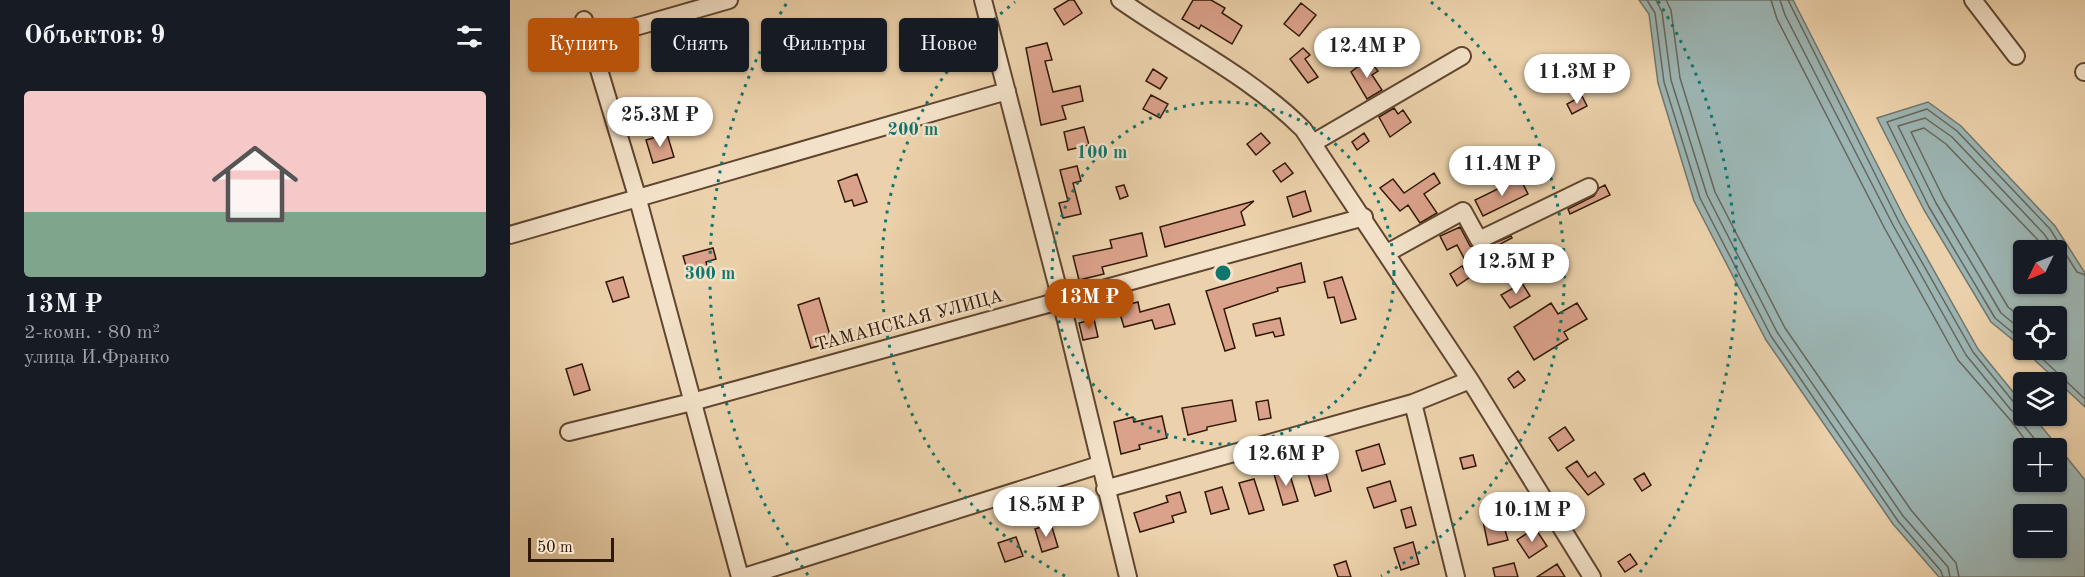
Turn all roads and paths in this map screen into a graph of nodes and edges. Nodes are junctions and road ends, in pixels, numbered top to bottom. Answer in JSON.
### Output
{"nodes":[{"id":1,"x":729,"y":0,"type":"edge"},
{"id":2,"x":983,"y":0,"type":"edge"},
{"id":3,"x":1120,"y":0,"type":"edge"},
{"id":4,"x":1973,"y":0,"type":"edge"},
{"id":5,"x":639,"y":26,"type":"edge"},
{"id":6,"x":1462,"y":56,"type":"dead end"},
{"id":7,"x":2016,"y":56,"type":"dead end"},
{"id":8,"x":600,"y":72,"type":"edge"},
{"id":9,"x":1007,"y":91,"type":"junction"},
{"id":10,"x":1313,"y":143,"type":"junction"},
{"id":11,"x":1589,"y":187,"type":"dead end"},
{"id":12,"x":637,"y":196,"type":"junction"},
{"id":13,"x":1364,"y":217,"type":"junction"},
{"id":14,"x":510,"y":235,"type":"edge"},
{"id":15,"x":1387,"y":253,"type":"junction"},
{"id":16,"x":1061,"y":300,"type":"junction"},
{"id":17,"x":1470,"y":380,"type":"junction"},
{"id":18,"x":692,"y":402,"type":"junction"},
{"id":19,"x":1413,"y":403,"type":"junction"},
{"id":20,"x":569,"y":432,"type":"dead end"},
{"id":21,"x":1099,"y":465,"type":"junction"},
{"id":22,"x":1105,"y":489,"type":"junction"},
{"id":23,"x":742,"y":577,"type":"edge"},
{"id":24,"x":1128,"y":577,"type":"edge"},
{"id":25,"x":1455,"y":577,"type":"edge"},
{"id":26,"x":1592,"y":577,"type":"edge"}],
"edges":[{"from":1,"to":5,"type":"street"},
{"from":2,"to":9,"type":"street"},
{"from":3,"to":10,"type":"street"},
{"from":4,"to":7,"type":"street"},
{"from":6,"to":10,"type":"street"},
{"from":8,"to":12,"type":"street"},
{"from":9,"to":12,"type":"street"},
{"from":9,"to":16,"type":"street"},
{"from":10,"to":13,"type":"street"},
{"from":11,"to":15,"type":"street"},
{"from":12,"to":14,"type":"street"},
{"from":12,"to":18,"type":"street"},
{"from":13,"to":15,"type":"street"},
{"from":13,"to":16,"type":"street","name":"ТАМАНСКАЯ УЛИЦА"},
{"from":15,"to":17,"type":"street"},
{"from":16,"to":18,"type":"street","name":"ТАМАНСКАЯ УЛИЦА"},
{"from":16,"to":21,"type":"street"},
{"from":17,"to":19,"type":"street"},
{"from":17,"to":26,"type":"street"},
{"from":18,"to":20,"type":"street","name":"ТАМАНСКАЯ УЛИЦА"},
{"from":18,"to":23,"type":"street"},
{"from":19,"to":22,"type":"street"},
{"from":19,"to":25,"type":"street"},
{"from":21,"to":22,"type":"street"},
{"from":21,"to":23,"type":"street"},
{"from":22,"to":24,"type":"street"}]}
